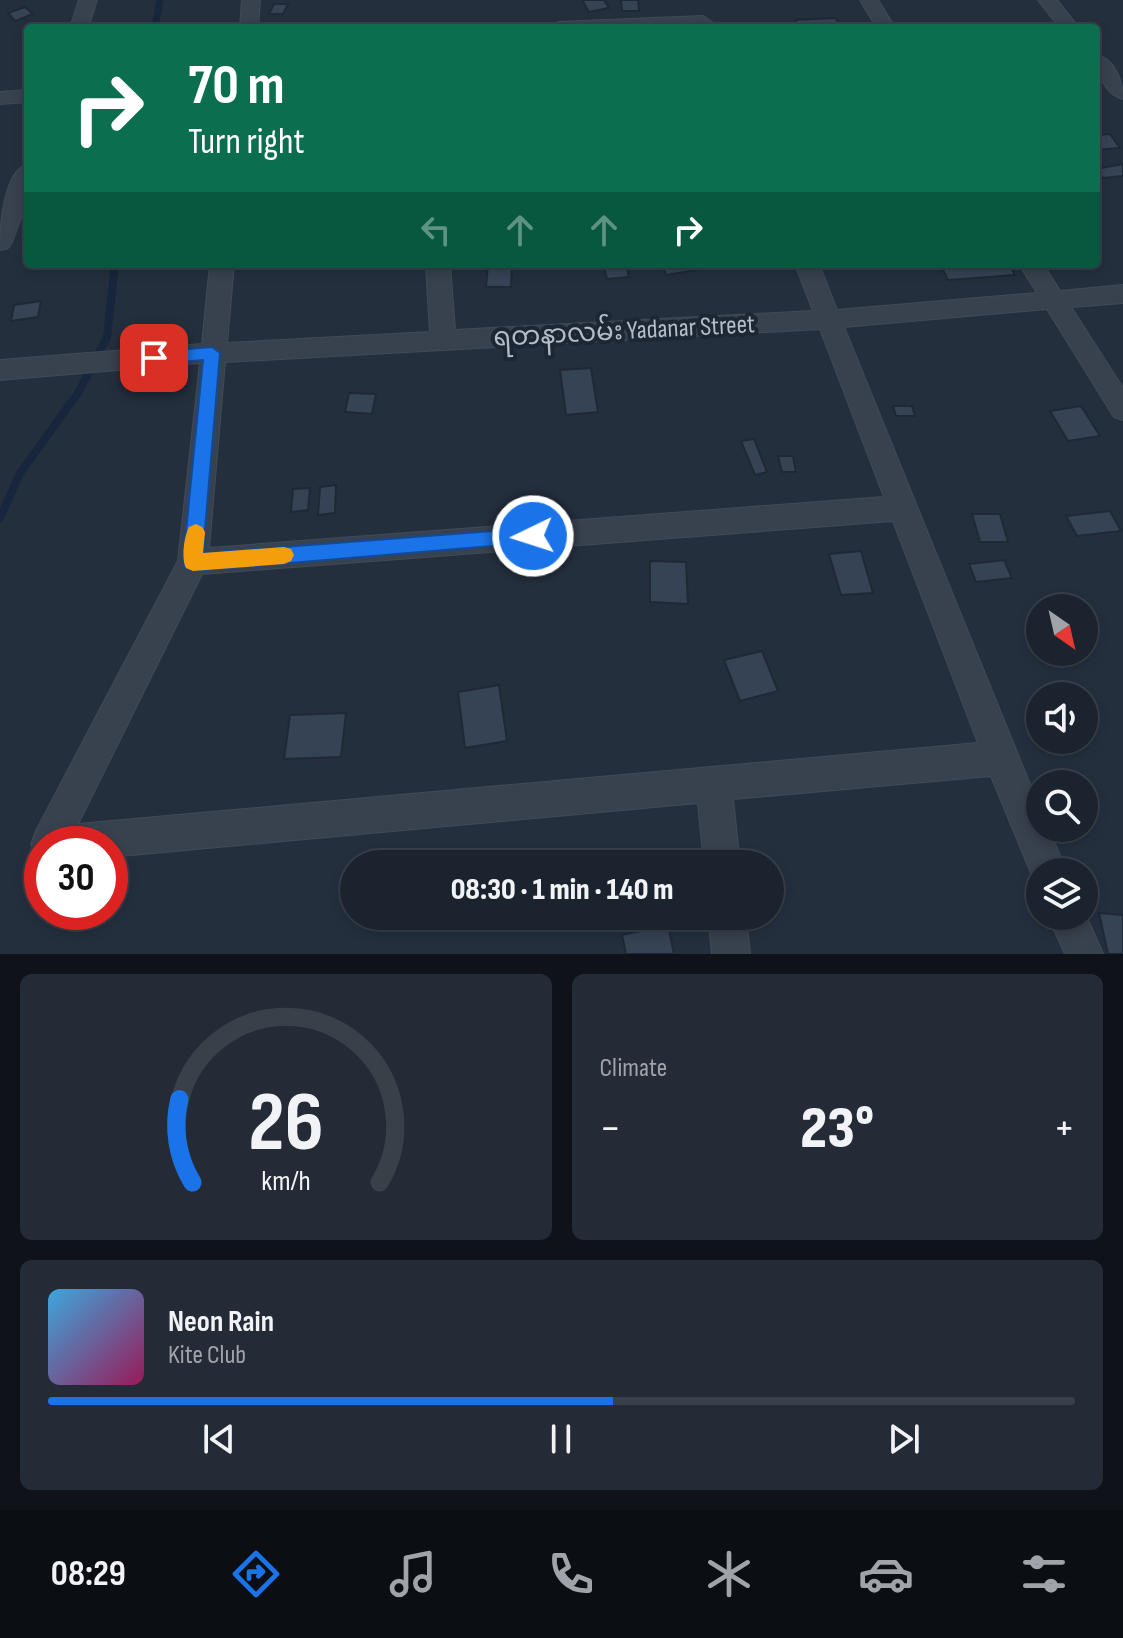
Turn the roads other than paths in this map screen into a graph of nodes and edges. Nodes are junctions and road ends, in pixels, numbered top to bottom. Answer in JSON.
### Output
{"nodes":[{"id":1,"x":88,"y":0,"type":"edge"},
{"id":2,"x":251,"y":0,"type":"edge"},
{"id":3,"x":693,"y":0,"type":"edge"},
{"id":4,"x":869,"y":0,"type":"edge"},
{"id":5,"x":1047,"y":0,"type":"edge"},
{"id":6,"x":80,"y":24,"type":"edge"},
{"id":7,"x":249,"y":24,"type":"edge"},
{"id":8,"x":704,"y":24,"type":"edge"},
{"id":9,"x":884,"y":24,"type":"edge"},
{"id":10,"x":1067,"y":24,"type":"edge"},
{"id":11,"x":1100,"y":65,"type":"edge"},
{"id":12,"x":1123,"y":93,"type":"edge"},
{"id":13,"x":24,"y":96,"type":"edge"},
{"id":14,"x":0,"y":98,"type":"edge"},
{"id":15,"x":24,"y":181,"type":"edge"},
{"id":16,"x":0,"y":242,"type":"edge"},
{"id":17,"x":222,"y":268,"type":"edge"},
{"id":18,"x":438,"y":268,"type":"edge"},
{"id":19,"x":809,"y":268,"type":"edge"},
{"id":20,"x":1033,"y":268,"type":"edge"},
{"id":21,"x":1123,"y":294,"type":"edge"},
{"id":22,"x":1052,"y":299,"type":"junction"},
{"id":23,"x":831,"y":319,"type":"junction"},
{"id":24,"x":443,"y":340,"type":"junction"},
{"id":25,"x":212,"y":353,"type":"junction"},
{"id":26,"x":0,"y":370,"type":"edge"},
{"id":27,"x":1123,"y":410,"type":"edge"},
{"id":28,"x":904,"y":508,"type":"junction"},
{"id":29,"x":193,"y":562,"type":"junction"},
{"id":30,"x":1001,"y":758,"type":"junction"},
{"id":31,"x":714,"y":784,"type":"junction"},
{"id":32,"x":61,"y":826,"type":"edge"},
{"id":33,"x":128,"y":837,"type":"edge"},
{"id":34,"x":721,"y":850,"type":"edge"},
{"id":35,"x":1043,"y":858,"type":"edge"},
{"id":36,"x":728,"y":930,"type":"edge"},
{"id":37,"x":1073,"y":930,"type":"edge"},
{"id":38,"x":731,"y":954,"type":"edge"},
{"id":39,"x":1084,"y":954,"type":"edge"}],
"edges":[{"from":1,"to":6,"type":"street"},
{"from":2,"to":7,"type":"street"},
{"from":3,"to":8,"type":"street"},
{"from":4,"to":9,"type":"street"},
{"from":5,"to":10,"type":"street"},
{"from":11,"to":12,"type":"street"},
{"from":13,"to":14,"type":"street"},
{"from":15,"to":16,"type":"street"},
{"from":17,"to":25,"type":"street"},
{"from":18,"to":24,"type":"street"},
{"from":19,"to":23,"type":"street"},
{"from":20,"to":22,"type":"street"},
{"from":21,"to":22,"type":"street","name":"ရတနာလမ်း Yadanar Street"},
{"from":22,"to":23,"type":"street","name":"ရတနာလမ်း Yadanar Street"},
{"from":22,"to":27,"type":"street"},
{"from":23,"to":24,"type":"street","name":"ရတနာလမ်း Yadanar Street"},
{"from":23,"to":28,"type":"street"},
{"from":24,"to":25,"type":"street","name":"ရတနာလမ်း Yadanar Street"},
{"from":25,"to":26,"type":"street","name":"ရတနာလမ်း Yadanar Street"},
{"from":25,"to":29,"type":"street"},
{"from":28,"to":29,"type":"street"},
{"from":28,"to":30,"type":"street"},
{"from":29,"to":32,"type":"street"},
{"from":30,"to":31,"type":"street"},
{"from":30,"to":35,"type":"street"},
{"from":31,"to":33,"type":"street"},
{"from":31,"to":34,"type":"street"},
{"from":36,"to":38,"type":"street"},
{"from":37,"to":39,"type":"street"}]}
